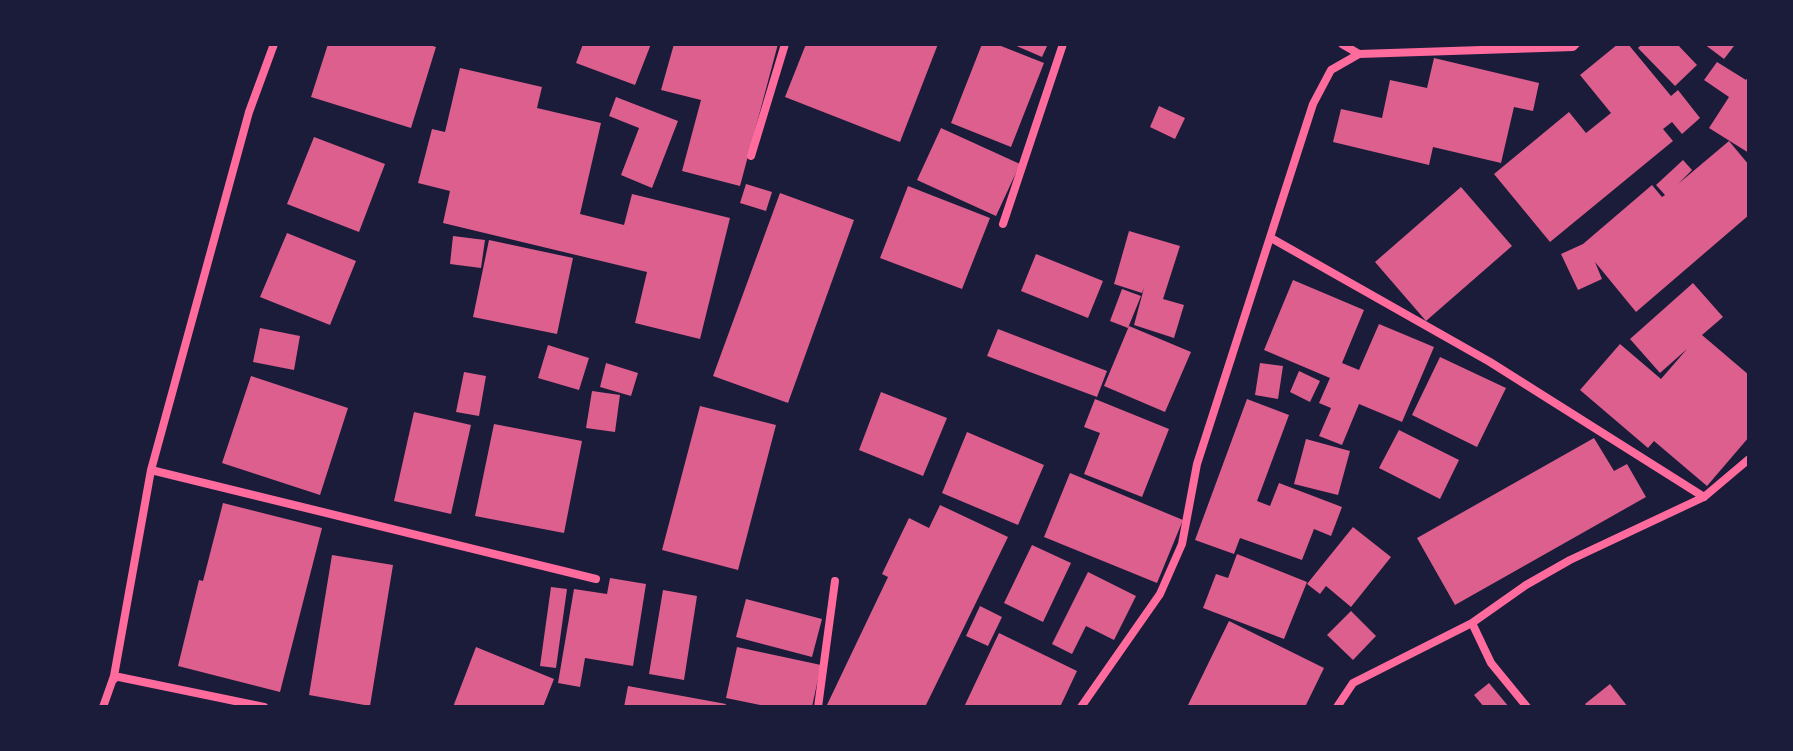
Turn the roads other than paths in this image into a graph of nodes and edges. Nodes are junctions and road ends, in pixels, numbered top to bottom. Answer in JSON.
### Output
{"nodes":[{"id":1,"x":274,"y":44,"type":"edge"},
{"id":2,"x":785,"y":44,"type":"edge"},
{"id":3,"x":1063,"y":44,"type":"edge"},
{"id":4,"x":1342,"y":44,"type":"edge"},
{"id":5,"x":1576,"y":44,"type":"edge"},
{"id":6,"x":1359,"y":54,"type":"junction"},
{"id":7,"x":751,"y":156,"type":"dead end"},
{"id":8,"x":1003,"y":224,"type":"dead end"},
{"id":9,"x":1271,"y":238,"type":"junction"},
{"id":10,"x":1749,"y":459,"type":"edge"},
{"id":11,"x":151,"y":470,"type":"junction"},
{"id":12,"x":1704,"y":497,"type":"junction"},
{"id":13,"x":596,"y":579,"type":"dead end"},
{"id":14,"x":835,"y":581,"type":"dead end"},
{"id":15,"x":1472,"y":623,"type":"junction"},
{"id":16,"x":114,"y":676,"type":"junction"},
{"id":17,"x":106,"y":707,"type":"edge"},
{"id":18,"x":264,"y":707,"type":"edge"},
{"id":19,"x":818,"y":707,"type":"edge"},
{"id":20,"x":1081,"y":707,"type":"edge"},
{"id":21,"x":1337,"y":707,"type":"edge"},
{"id":22,"x":1527,"y":707,"type":"edge"}],
"edges":[{"from":1,"to":11,"type":"street"},
{"from":2,"to":7,"type":"street"},
{"from":3,"to":8,"type":"street"},
{"from":4,"to":6,"type":"street"},
{"from":5,"to":6,"type":"street"},
{"from":6,"to":9,"type":"street"},
{"from":9,"to":12,"type":"street"},
{"from":9,"to":20,"type":"street"},
{"from":10,"to":12,"type":"street"},
{"from":11,"to":13,"type":"street"},
{"from":11,"to":16,"type":"street"},
{"from":12,"to":15,"type":"street"},
{"from":14,"to":19,"type":"street"},
{"from":15,"to":21,"type":"street"},
{"from":15,"to":22,"type":"street"},
{"from":16,"to":17,"type":"street"},
{"from":16,"to":18,"type":"street"}]}
